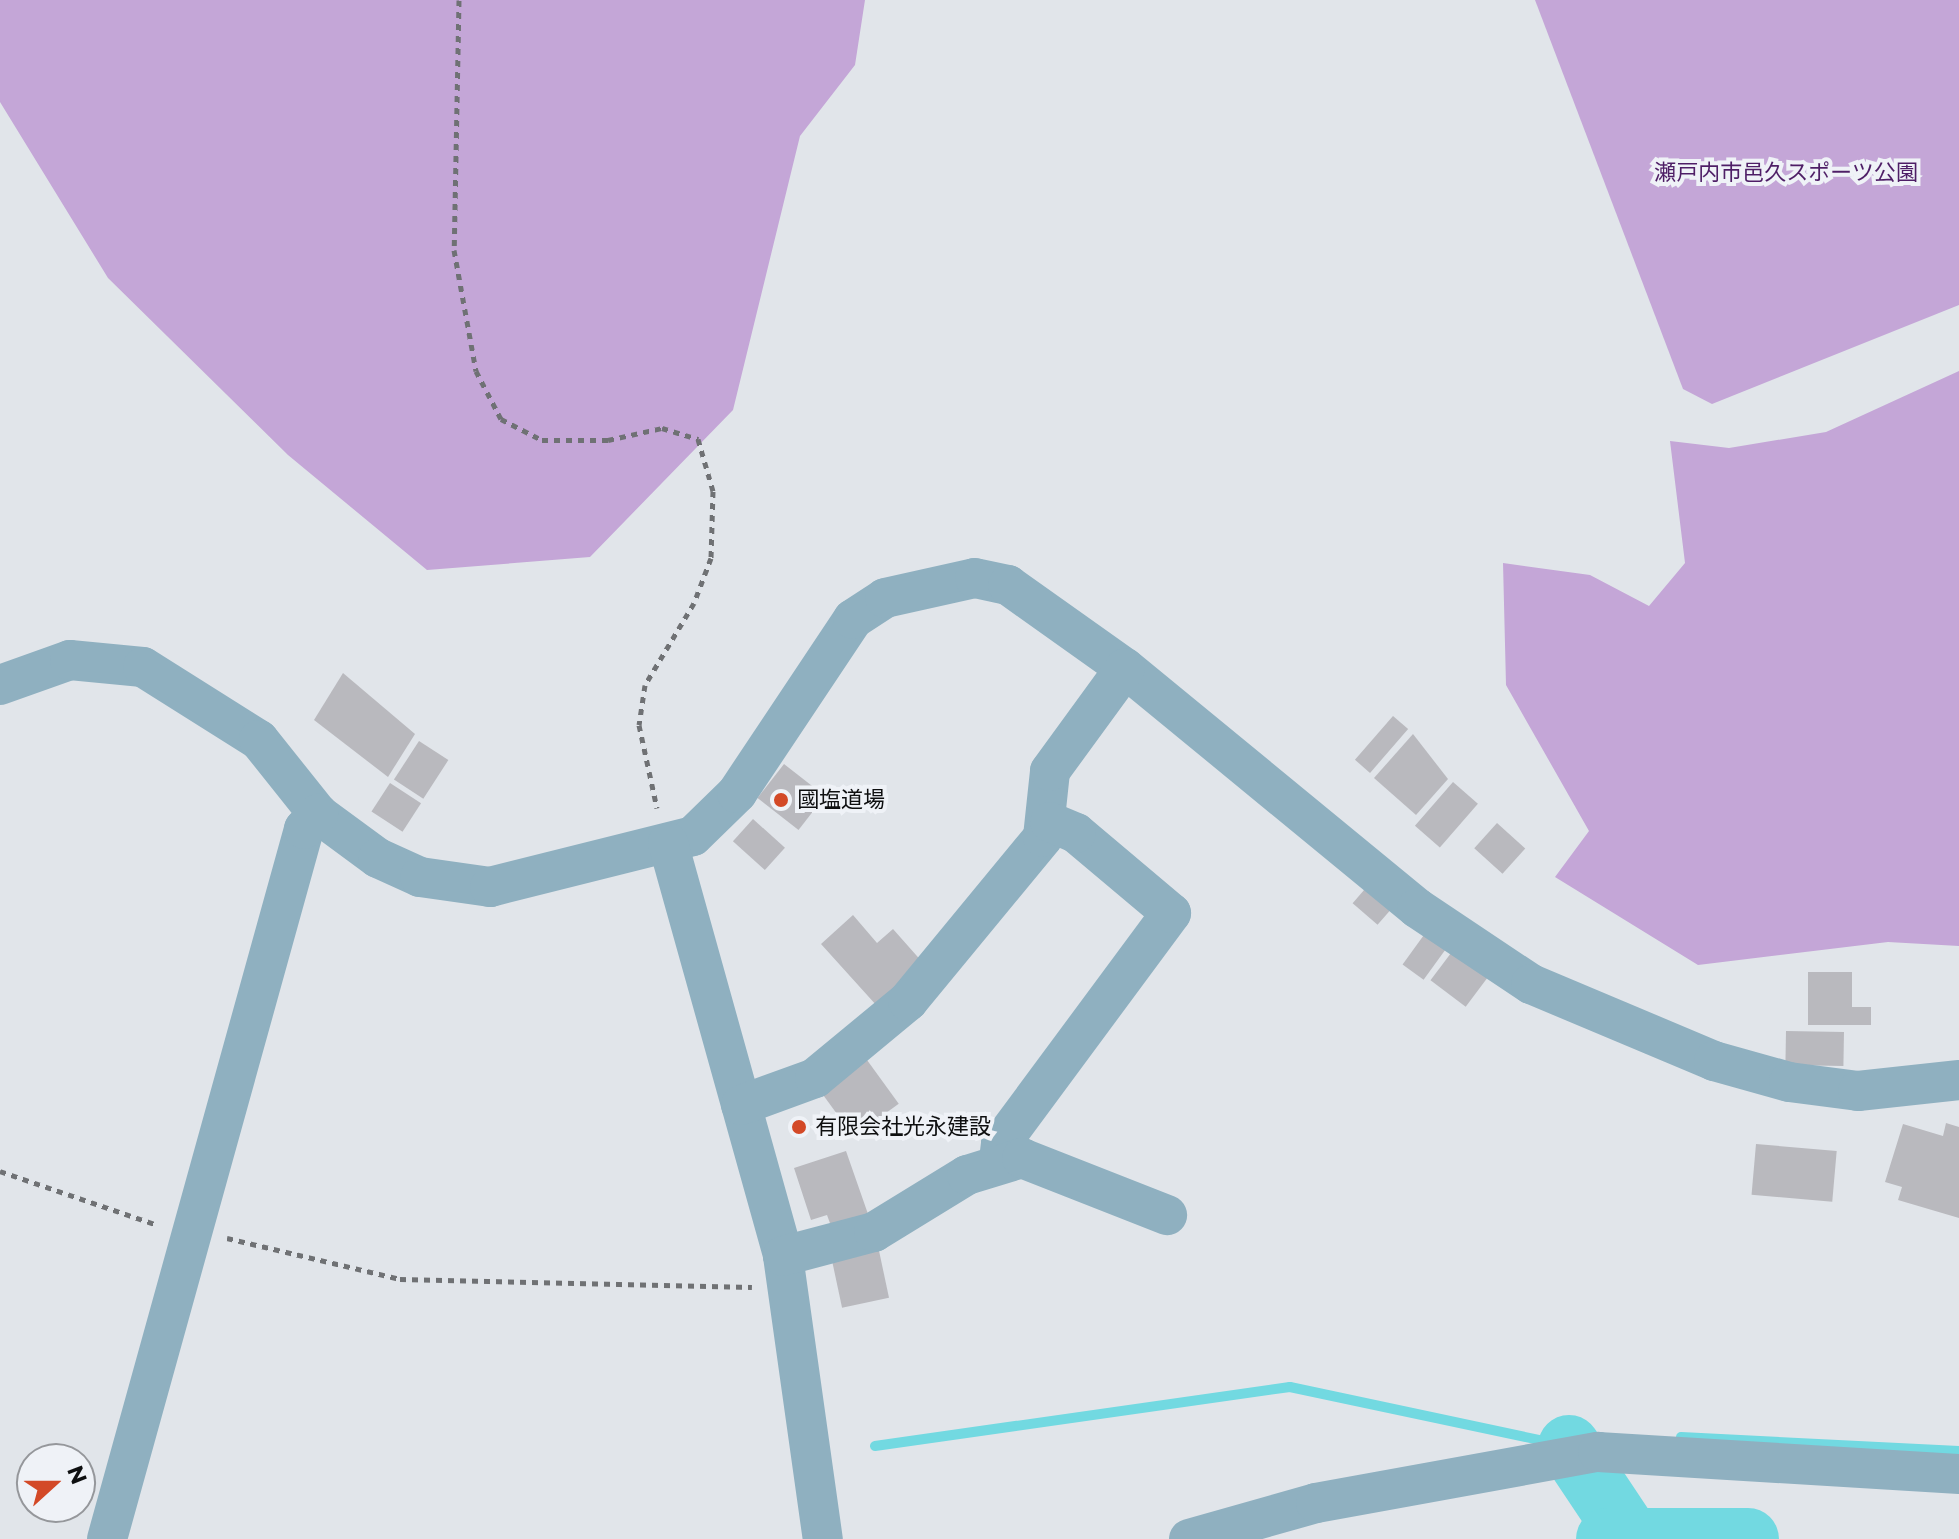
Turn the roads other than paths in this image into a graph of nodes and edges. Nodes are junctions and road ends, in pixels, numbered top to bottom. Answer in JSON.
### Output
{"nodes":[{"id":1,"x":1125,"y":668,"type":"junction"},
{"id":2,"x":0,"y":685,"type":"edge"},
{"id":3,"x":318,"y":814,"type":"junction"},
{"id":4,"x":1050,"y":822,"type":"junction"},
{"id":5,"x":668,"y":843,"type":"junction"},
{"id":6,"x":1959,"y":1080,"type":"edge"},
{"id":7,"x":741,"y":1105,"type":"junction"},
{"id":8,"x":999,"y":1160,"type":"junction"},
{"id":9,"x":1167,"y":1215,"type":"dead end"},
{"id":10,"x":786,"y":1270,"type":"junction"},
{"id":11,"x":1959,"y":1474,"type":"edge"},
{"id":12,"x":107,"y":1539,"type":"edge"},
{"id":13,"x":823,"y":1539,"type":"edge"},
{"id":14,"x":1189,"y":1539,"type":"edge"}],
"edges":[{"from":1,"to":4,"type":"street"},
{"from":1,"to":5,"type":"street"},
{"from":1,"to":6,"type":"street"},
{"from":2,"to":3,"type":"street"},
{"from":3,"to":5,"type":"street"},
{"from":3,"to":12,"type":"street"},
{"from":4,"to":7,"type":"street"},
{"from":4,"to":8,"type":"street"},
{"from":5,"to":7,"type":"street"},
{"from":7,"to":10,"type":"street"},
{"from":8,"to":9,"type":"street"},
{"from":8,"to":10,"type":"street"},
{"from":10,"to":13,"type":"street"},
{"from":11,"to":14,"type":"street"}]}
